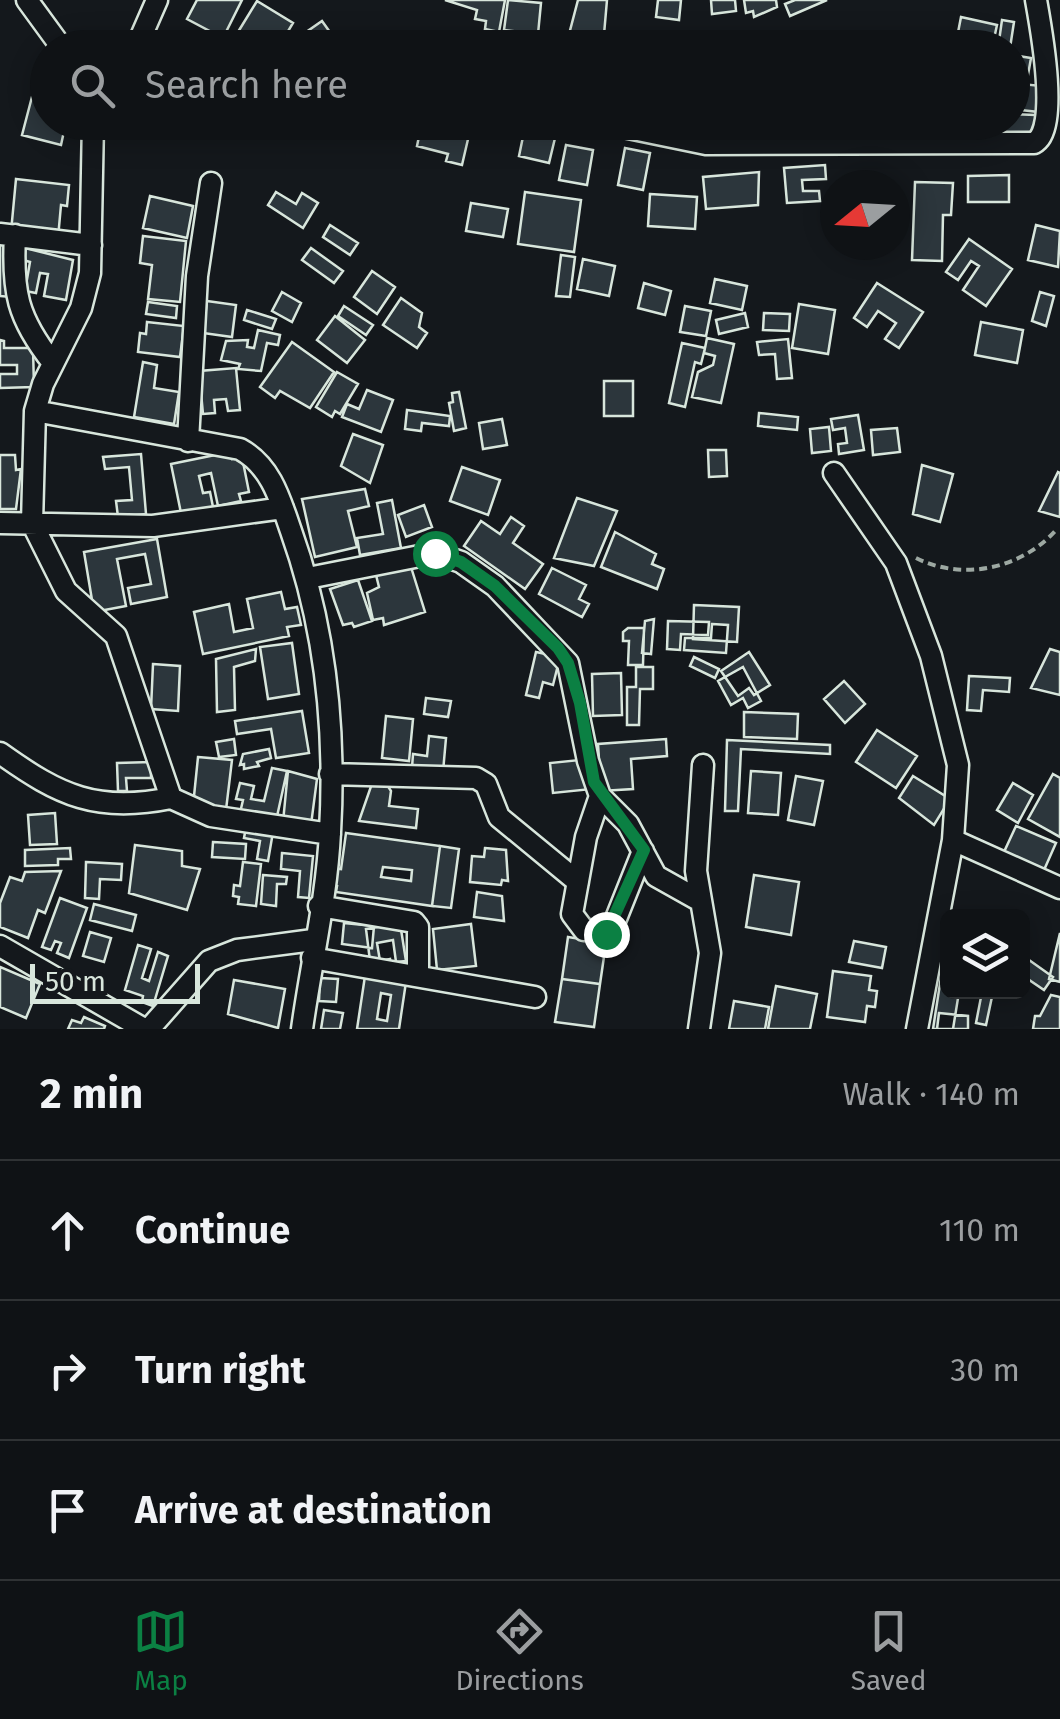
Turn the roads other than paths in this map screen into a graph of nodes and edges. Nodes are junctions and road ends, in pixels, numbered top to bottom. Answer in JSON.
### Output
{"nodes":[{"id":1,"x":27,"y":0,"type":"edge"},
{"id":2,"x":158,"y":0,"type":"edge"},
{"id":3,"x":1036,"y":0,"type":"edge"},
{"id":4,"x":49,"y":30,"type":"edge"},
{"id":5,"x":144,"y":30,"type":"edge"},
{"id":6,"x":94,"y":140,"type":"edge"},
{"id":7,"x":687,"y":140,"type":"edge"},
{"id":8,"x":1051,"y":140,"type":"edge"},
{"id":9,"x":211,"y":183,"type":"dead end"},
{"id":10,"x":8,"y":234,"type":"edge"},
{"id":11,"x":92,"y":245,"type":"junction"},
{"id":12,"x":53,"y":362,"type":"junction"},
{"id":13,"x":35,"y":411,"type":"junction"},
{"id":14,"x":188,"y":441,"type":"junction"},
{"id":15,"x":834,"y":472,"type":"dead end"},
{"id":16,"x":283,"y":508,"type":"junction"},
{"id":17,"x":0,"y":523,"type":"edge"},
{"id":18,"x":32,"y":523,"type":"junction"},
{"id":19,"x":308,"y":578,"type":"junction"},
{"id":20,"x":0,"y":753,"type":"edge"},
{"id":21,"x":703,"y":765,"type":"dead end"},
{"id":22,"x":330,"y":774,"type":"junction"},
{"id":23,"x":600,"y":796,"type":"junction"},
{"id":24,"x":171,"y":798,"type":"junction"},
{"id":25,"x":330,"y":834,"type":"junction"},
{"id":26,"x":953,"y":840,"type":"junction"},
{"id":27,"x":644,"y":850,"type":"junction"},
{"id":28,"x":578,"y":882,"type":"junction"},
{"id":29,"x":1060,"y":888,"type":"edge"},
{"id":30,"x":698,"y":899,"type":"junction"},
{"id":31,"x":320,"y":906,"type":"junction"},
{"id":32,"x":0,"y":946,"type":"edge"},
{"id":33,"x":312,"y":949,"type":"junction"},
{"id":34,"x":418,"y":976,"type":"junction"},
{"id":35,"x":535,"y":997,"type":"dead end"},
{"id":36,"x":146,"y":1029,"type":"edge"},
{"id":37,"x":302,"y":1029,"type":"edge"},
{"id":38,"x":699,"y":1029,"type":"edge"},
{"id":39,"x":917,"y":1029,"type":"edge"}],
"edges":[{"from":1,"to":4,"type":"street"},
{"from":2,"to":5,"type":"street"},
{"from":3,"to":8,"type":"street"},
{"from":6,"to":11,"type":"street"},
{"from":7,"to":8,"type":"street"},
{"from":9,"to":14,"type":"street"},
{"from":10,"to":11,"type":"street"},
{"from":10,"to":12,"type":"street"},
{"from":11,"to":12,"type":"street"},
{"from":12,"to":13,"type":"street"},
{"from":13,"to":14,"type":"street"},
{"from":13,"to":18,"type":"street"},
{"from":14,"to":16,"type":"street"},
{"from":15,"to":26,"type":"street"},
{"from":16,"to":18,"type":"street"},
{"from":16,"to":19,"type":"street"},
{"from":17,"to":18,"type":"street"},
{"from":18,"to":24,"type":"street"},
{"from":19,"to":22,"type":"street"},
{"from":19,"to":23,"type":"street"},
{"from":20,"to":24,"type":"street"},
{"from":21,"to":30,"type":"street"},
{"from":22,"to":25,"type":"street"},
{"from":22,"to":28,"type":"street"},
{"from":23,"to":27,"type":"street"},
{"from":23,"to":28,"type":"street"},
{"from":24,"to":25,"type":"street"},
{"from":25,"to":31,"type":"street"},
{"from":26,"to":29,"type":"street"},
{"from":26,"to":39,"type":"street"},
{"from":27,"to":28,"type":"street"},
{"from":27,"to":30,"type":"street"},
{"from":30,"to":38,"type":"street"},
{"from":31,"to":33,"type":"street"},
{"from":31,"to":34,"type":"street"},
{"from":32,"to":36,"type":"street"},
{"from":33,"to":34,"type":"street"},
{"from":33,"to":36,"type":"street"},
{"from":33,"to":37,"type":"street"},
{"from":34,"to":35,"type":"street"}]}
